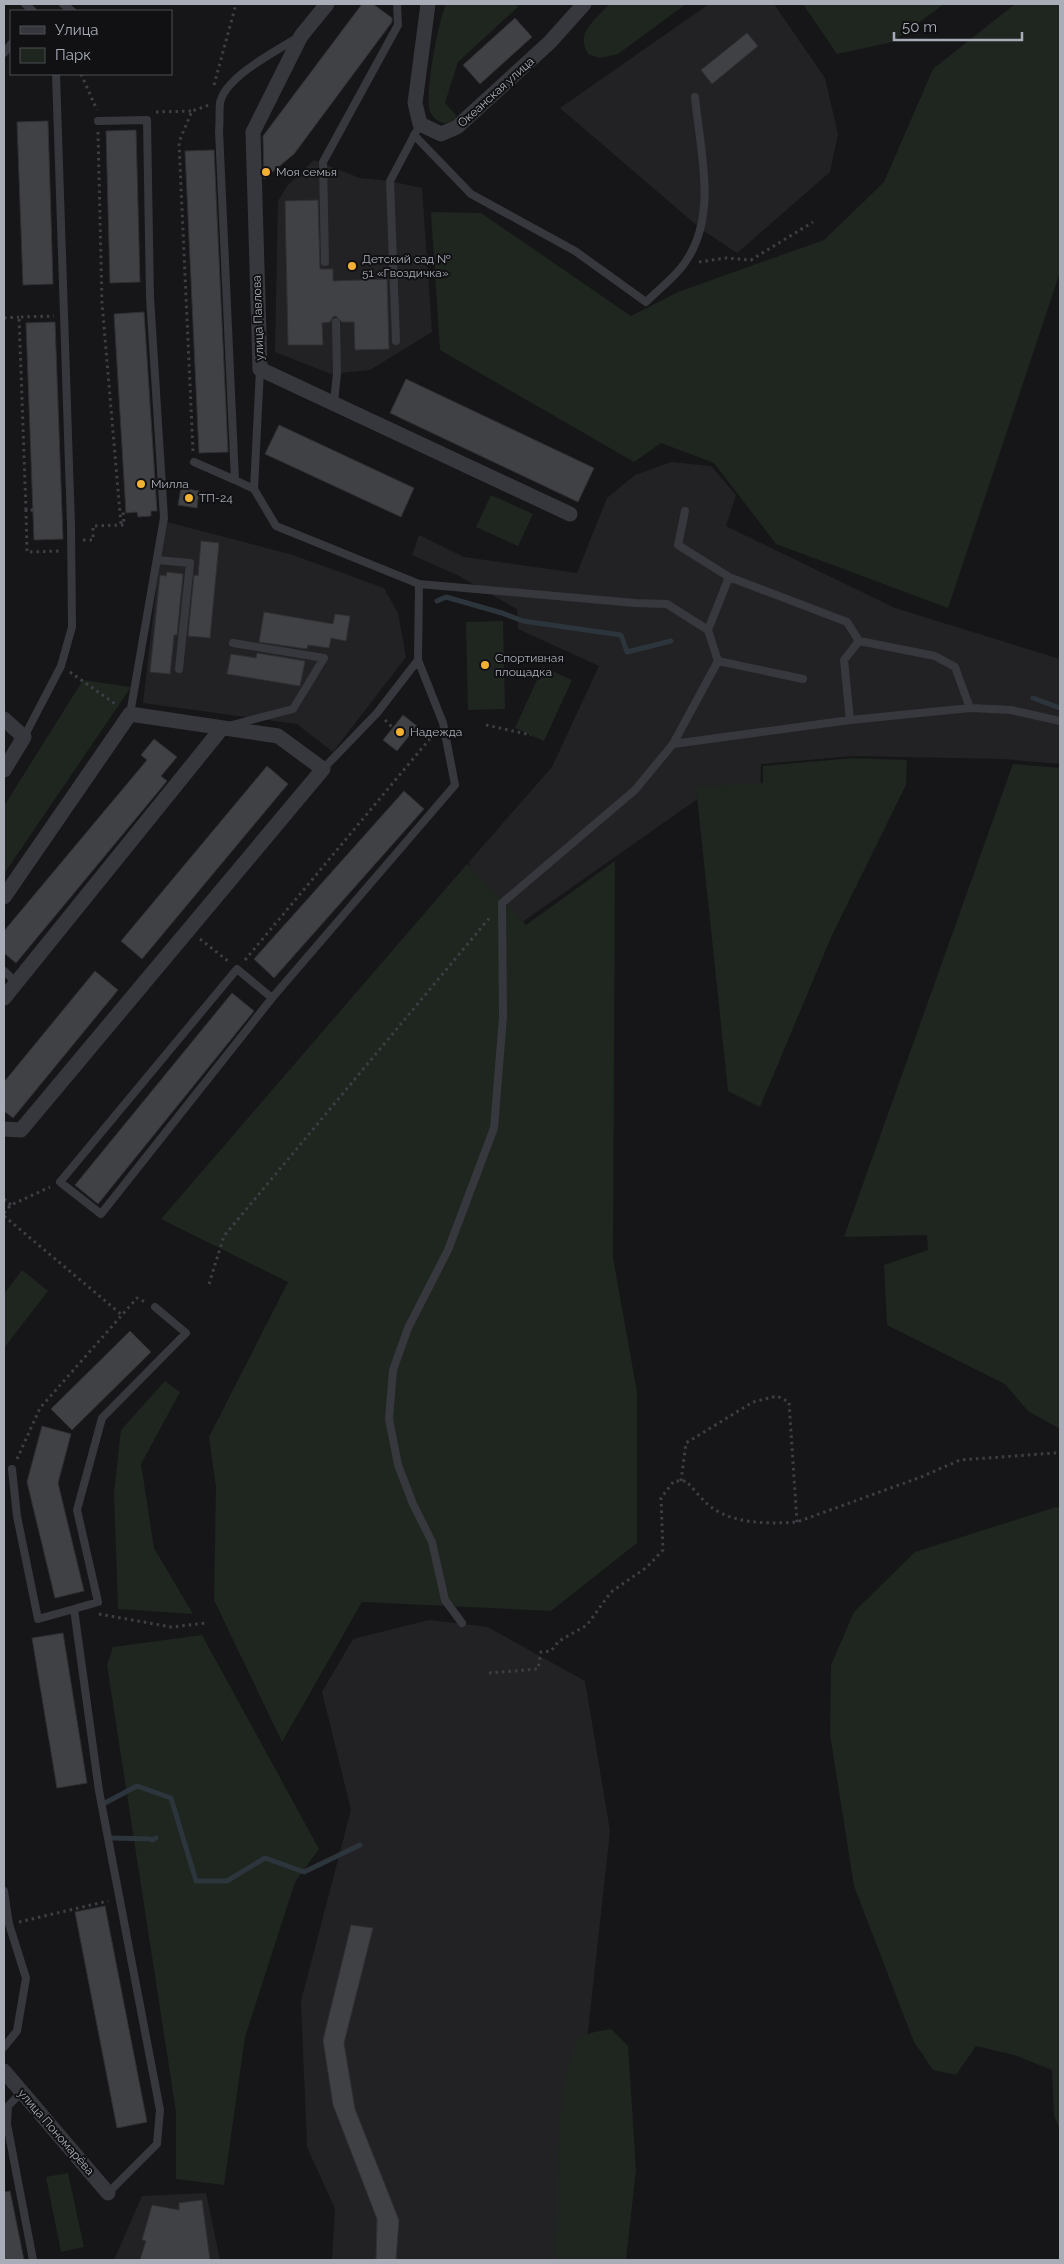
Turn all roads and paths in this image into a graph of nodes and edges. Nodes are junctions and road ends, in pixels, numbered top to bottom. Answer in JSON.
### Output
{"nodes":[{"id":1,"x":236,"y":4,"type":"edge"},
{"id":2,"x":327,"y":4,"type":"edge"},
{"id":3,"x":397,"y":4,"type":"edge"},
{"id":4,"x":429,"y":4,"type":"edge"},
{"id":5,"x":584,"y":4,"type":"edge"},
{"id":6,"x":301,"y":36,"type":"junction"},
{"id":7,"x":56,"y":75,"type":"edge"},
{"id":8,"x":80,"y":75,"type":"edge"},
{"id":9,"x":695,"y":97,"type":"dead end"},
{"id":10,"x":220,"y":101,"type":"junction"},
{"id":11,"x":192,"y":111,"type":"junction"},
{"id":12,"x":154,"y":112,"type":"dead end"},
{"id":13,"x":98,"y":121,"type":"junction"},
{"id":14,"x":417,"y":130,"type":"junction"},
{"id":15,"x":813,"y":222,"type":"dead end"},
{"id":16,"x":325,"y":262,"type":"dead end"},
{"id":17,"x":684,"y":264,"type":"junction"},
{"id":18,"x":64,"y":316,"type":"junction"},
{"id":19,"x":4,"y":318,"type":"edge"},
{"id":20,"x":19,"y":318,"type":"junction"},
{"id":21,"x":336,"y":322,"type":"dead end"},
{"id":22,"x":396,"y":341,"type":"dead end"},
{"id":23,"x":260,"y":369,"type":"junction"},
{"id":24,"x":334,"y":402,"type":"junction"},
{"id":25,"x":194,"y":462,"type":"joint"},
{"id":26,"x":235,"y":480,"type":"junction"},
{"id":27,"x":254,"y":489,"type":"junction"},
{"id":28,"x":123,"y":509,"type":"dead end"},
{"id":29,"x":26,"y":510,"type":"junction"},
{"id":30,"x":32,"y":510,"type":"dead end"},
{"id":31,"x":686,"y":511,"type":"dead end"},
{"id":32,"x":570,"y":514,"type":"dead end"},
{"id":33,"x":121,"y":525,"type":"junction"},
{"id":34,"x":80,"y":532,"type":"dead end"},
{"id":35,"x":72,"y":551,"type":"junction"},
{"id":36,"x":157,"y":560,"type":"junction"},
{"id":37,"x":729,"y":577,"type":"junction"},
{"id":38,"x":419,"y":584,"type":"junction"},
{"id":39,"x":708,"y":630,"type":"junction"},
{"id":40,"x":859,"y":641,"type":"junction"},
{"id":41,"x":233,"y":643,"type":"dead end"},
{"id":42,"x":418,"y":660,"type":"junction"},
{"id":43,"x":718,"y":661,"type":"junction"},
{"id":44,"x":61,"y":666,"type":"junction"},
{"id":45,"x":179,"y":669,"type":"dead end"},
{"id":46,"x":803,"y":679,"type":"dead end"},
{"id":47,"x":970,"y":708,"type":"junction"},
{"id":48,"x":130,"y":714,"type":"junction"},
{"id":49,"x":4,"y":719,"type":"edge"},
{"id":50,"x":850,"y":720,"type":"junction"},
{"id":51,"x":1060,"y":722,"type":"edge"},
{"id":52,"x":443,"y":723,"type":"junction"},
{"id":53,"x":486,"y":724,"type":"dead end"},
{"id":54,"x":222,"y":728,"type":"junction"},
{"id":55,"x":531,"y":735,"type":"dead end"},
{"id":56,"x":24,"y":737,"type":"junction"},
{"id":57,"x":672,"y":744,"type":"junction"},
{"id":58,"x":323,"y":769,"type":"junction"},
{"id":59,"x":4,"y":770,"type":"edge"},
{"id":60,"x":4,"y":897,"type":"edge"},
{"id":61,"x":502,"y":903,"type":"junction"},
{"id":62,"x":187,"y":929,"type":"junction"},
{"id":63,"x":238,"y":969,"type":"junction"},
{"id":64,"x":4,"y":971,"type":"edge"},
{"id":65,"x":17,"y":983,"type":"junction"},
{"id":66,"x":4,"y":998,"type":"edge"},
{"id":67,"x":272,"y":998,"type":"junction"},
{"id":68,"x":4,"y":1130,"type":"edge"},
{"id":69,"x":60,"y":1182,"type":"junction"},
{"id":70,"x":4,"y":1199,"type":"edge"},
{"id":71,"x":11,"y":1205,"type":"junction"},
{"id":72,"x":4,"y":1214,"type":"edge"},
{"id":73,"x":210,"y":1284,"type":"dead end"},
{"id":74,"x":155,"y":1307,"type":"joint"},
{"id":75,"x":122,"y":1315,"type":"junction"},
{"id":76,"x":1060,"y":1455,"type":"edge"},
{"id":77,"x":12,"y":1468,"type":"joint"},
{"id":78,"x":681,"y":1481,"type":"junction"},
{"id":79,"x":797,"y":1522,"type":"junction"},
{"id":80,"x":74,"y":1609,"type":"junction"},
{"id":81,"x":206,"y":1623,"type":"dead end"},
{"id":82,"x":462,"y":1623,"type":"dead end"},
{"id":83,"x":489,"y":1673,"type":"dead end"},
{"id":84,"x":4,"y":1891,"type":"edge"},
{"id":85,"x":119,"y":1898,"type":"junction"},
{"id":86,"x":21,"y":1921,"type":"dead end"},
{"id":87,"x":4,"y":2047,"type":"edge"},
{"id":88,"x":4,"y":2071,"type":"edge"},
{"id":89,"x":22,"y":2092,"type":"junction"},
{"id":90,"x":108,"y":2193,"type":"joint"},
{"id":91,"x":33,"y":2260,"type":"edge"}],
"edges":[{"from":1,"to":10,"type":"path"},
{"from":2,"to":6,"type":"street","name":"улица Павлова"},
{"from":3,"to":16,"type":"lane"},
{"from":4,"to":14,"type":"street"},
{"from":5,"to":14,"type":"street","name":"Океанская улица"},
{"from":6,"to":10,"type":"lane"},
{"from":6,"to":23,"type":"street","name":"улица Павлова"},
{"from":7,"to":18,"type":"lane"},
{"from":8,"to":13,"type":"path"},
{"from":9,"to":17,"type":"lane"},
{"from":10,"to":11,"type":"path"},
{"from":10,"to":26,"type":"lane"},
{"from":11,"to":12,"type":"path"},
{"from":11,"to":25,"type":"path"},
{"from":13,"to":33,"type":"path"},
{"from":13,"to":36,"type":"lane"},
{"from":14,"to":17,"type":"lane"},
{"from":14,"to":22,"type":"lane"},
{"from":15,"to":17,"type":"path"},
{"from":18,"to":20,"type":"path"},
{"from":18,"to":35,"type":"lane"},
{"from":19,"to":20,"type":"path"},
{"from":20,"to":29,"type":"path"},
{"from":21,"to":24,"type":"lane"},
{"from":23,"to":24,"type":"street","name":"улица Павлова"},
{"from":23,"to":27,"type":"lane"},
{"from":24,"to":32,"type":"street","name":"улица Павлова"},
{"from":25,"to":26,"type":"lane"},
{"from":26,"to":27,"type":"lane"},
{"from":27,"to":38,"type":"lane"},
{"from":28,"to":33,"type":"path"},
{"from":29,"to":30,"type":"path"},
{"from":29,"to":35,"type":"path"},
{"from":31,"to":37,"type":"lane"},
{"from":33,"to":34,"type":"path"},
{"from":35,"to":44,"type":"lane"},
{"from":36,"to":45,"type":"lane"},
{"from":36,"to":48,"type":"lane"},
{"from":37,"to":39,"type":"lane"},
{"from":37,"to":40,"type":"lane"},
{"from":38,"to":39,"type":"lane"},
{"from":38,"to":42,"type":"lane"},
{"from":39,"to":43,"type":"lane"},
{"from":40,"to":47,"type":"lane"},
{"from":40,"to":50,"type":"lane"},
{"from":41,"to":54,"type":"lane"},
{"from":42,"to":52,"type":"lane"},
{"from":42,"to":58,"type":"lane"},
{"from":43,"to":46,"type":"lane"},
{"from":43,"to":57,"type":"lane"},
{"from":44,"to":48,"type":"path"},
{"from":44,"to":56,"type":"lane"},
{"from":47,"to":50,"type":"lane"},
{"from":47,"to":51,"type":"lane"},
{"from":48,"to":54,"type":"street"},
{"from":48,"to":60,"type":"street"},
{"from":49,"to":56,"type":"street"},
{"from":50,"to":57,"type":"lane"},
{"from":52,"to":63,"type":"path"},
{"from":52,"to":67,"type":"lane"},
{"from":53,"to":55,"type":"path"},
{"from":54,"to":58,"type":"street"},
{"from":54,"to":65,"type":"street"},
{"from":56,"to":59,"type":"street"},
{"from":57,"to":61,"type":"lane"},
{"from":58,"to":62,"type":"street"},
{"from":61,"to":73,"type":"path"},
{"from":61,"to":82,"type":"lane"},
{"from":62,"to":63,"type":"path"},
{"from":62,"to":68,"type":"street"},
{"from":63,"to":67,"type":"lane"},
{"from":63,"to":69,"type":"lane"},
{"from":64,"to":65,"type":"lane"},
{"from":65,"to":66,"type":"street"},
{"from":67,"to":69,"type":"lane"},
{"from":69,"to":71,"type":"path"},
{"from":70,"to":71,"type":"path"},
{"from":71,"to":72,"type":"path"},
{"from":72,"to":75,"type":"path"},
{"from":74,"to":75,"type":"path"},
{"from":74,"to":80,"type":"lane"},
{"from":75,"to":77,"type":"path"},
{"from":76,"to":79,"type":"path"},
{"from":77,"to":80,"type":"lane"},
{"from":78,"to":79,"type":"path"},
{"from":78,"to":79,"type":"path"},
{"from":78,"to":83,"type":"path"},
{"from":80,"to":81,"type":"path"},
{"from":80,"to":85,"type":"lane"},
{"from":84,"to":87,"type":"lane"},
{"from":85,"to":86,"type":"path"},
{"from":85,"to":90,"type":"lane"},
{"from":88,"to":89,"type":"street","name":"улица Пономарёва"},
{"from":89,"to":90,"type":"street","name":"улица Пономарёва"},
{"from":89,"to":91,"type":"lane"}]}
